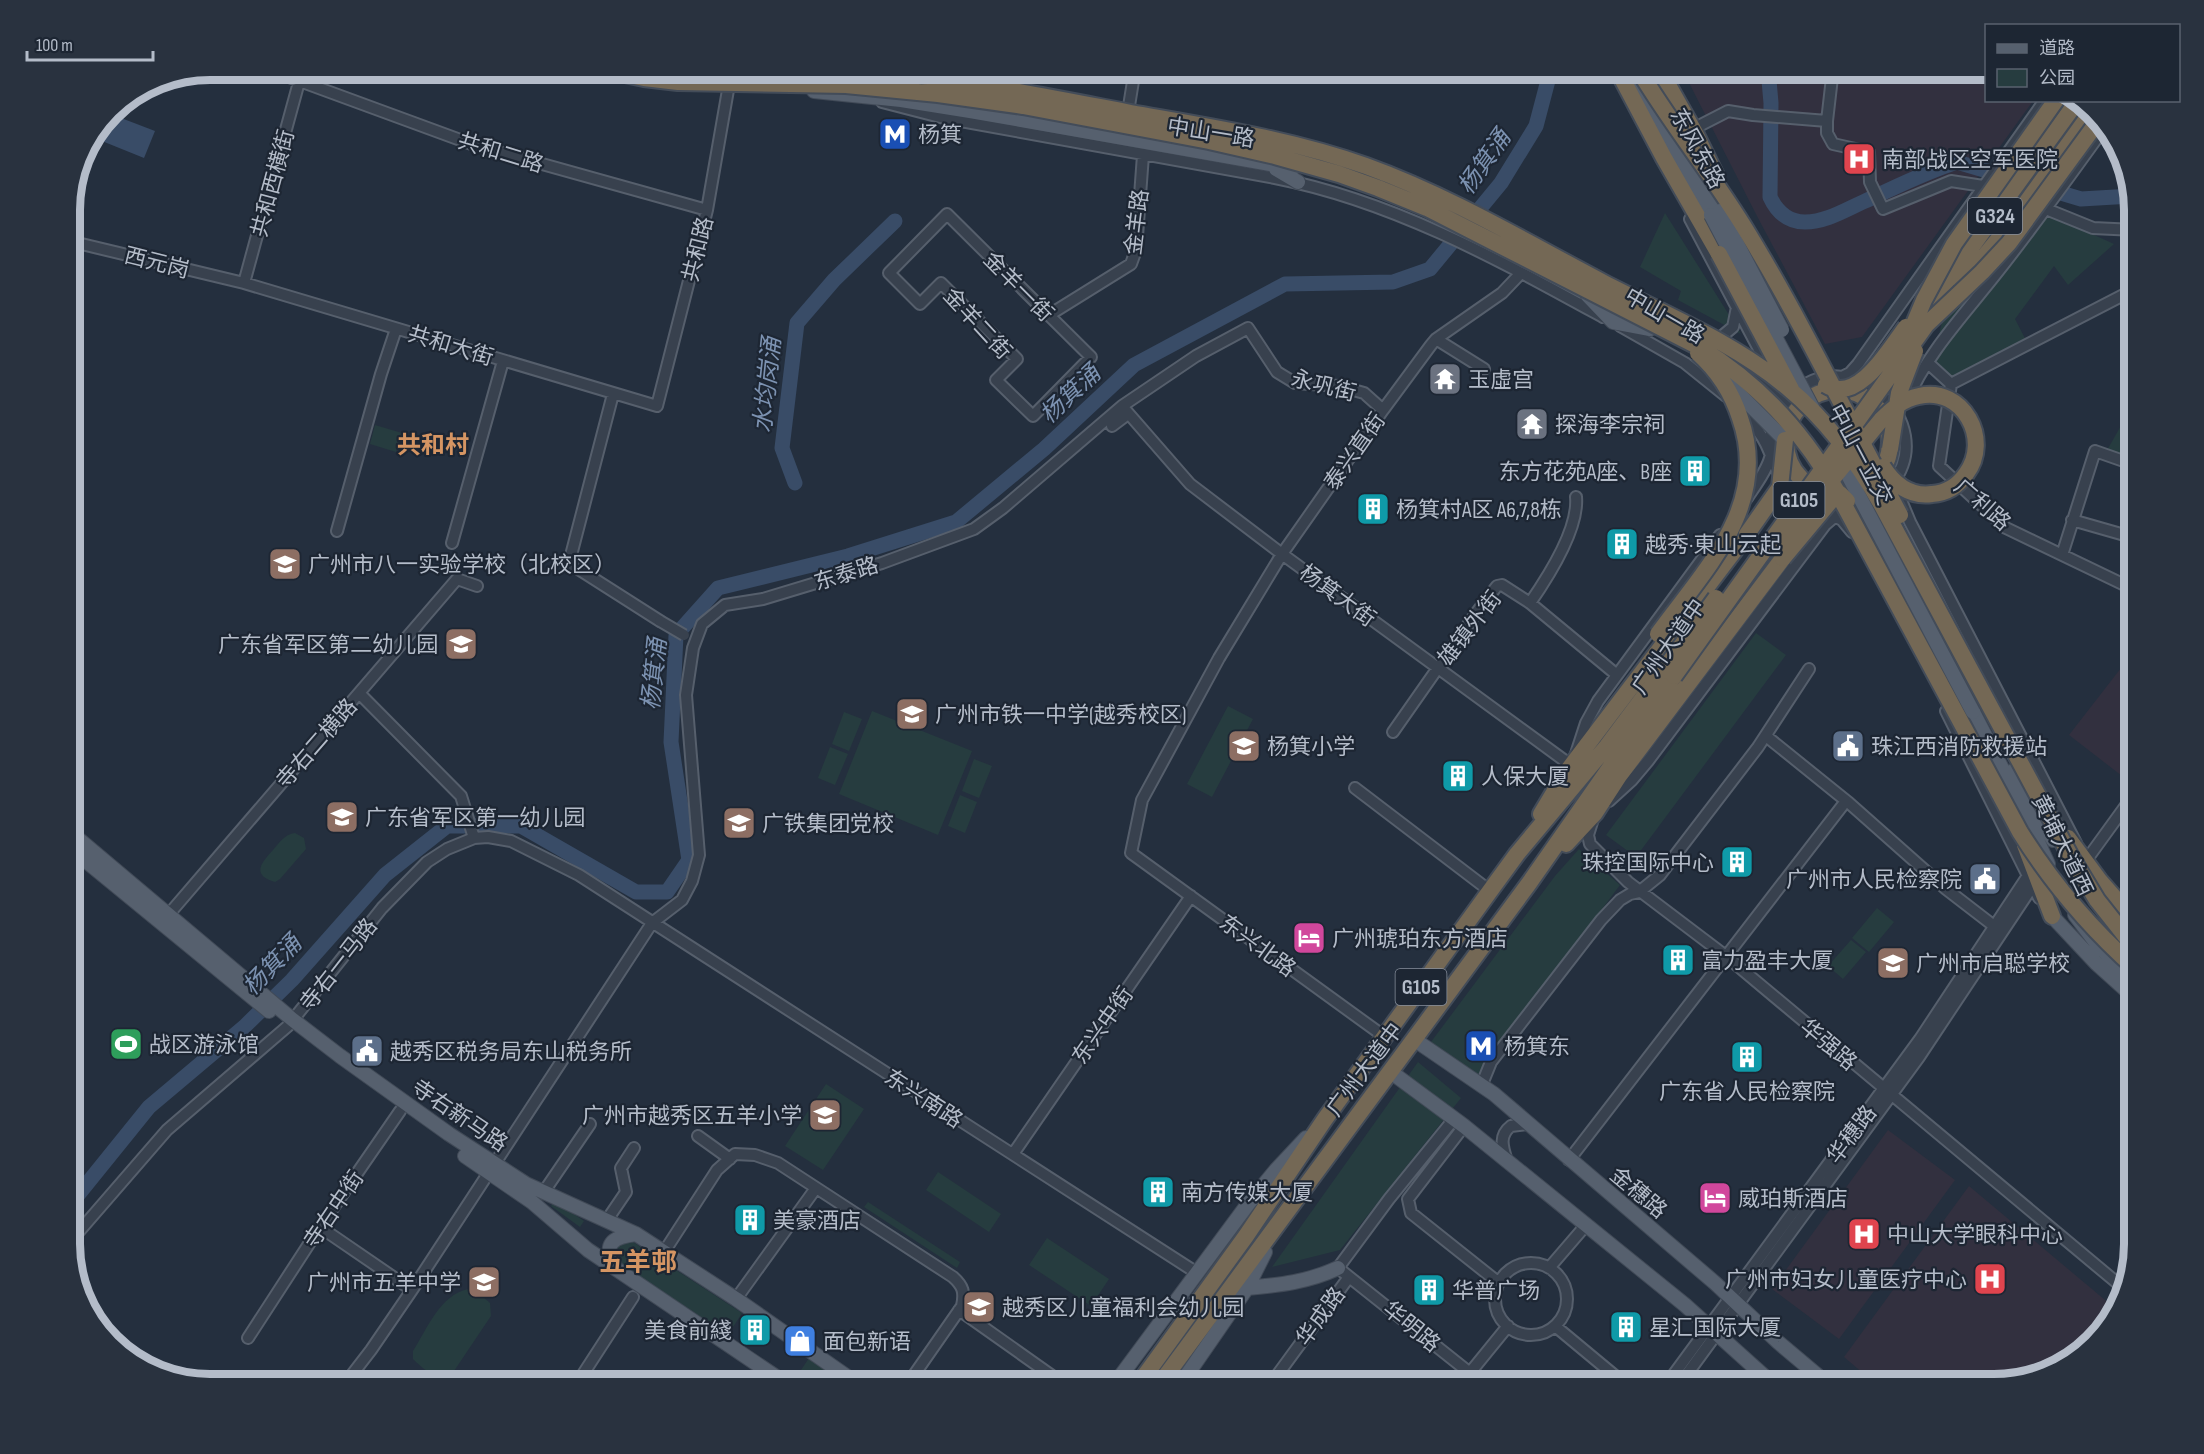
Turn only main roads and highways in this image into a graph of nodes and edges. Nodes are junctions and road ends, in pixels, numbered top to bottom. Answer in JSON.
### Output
{"nodes":[{"id":1,"x":661,"y":80,"type":"edge"},
{"id":2,"x":780,"y":80,"type":"edge"},
{"id":3,"x":851,"y":80,"type":"edge"},
{"id":4,"x":902,"y":80,"type":"edge"},
{"id":5,"x":931,"y":80,"type":"edge"},
{"id":6,"x":941,"y":80,"type":"edge"},
{"id":7,"x":948,"y":80,"type":"edge"},
{"id":8,"x":1623,"y":80,"type":"edge"},
{"id":9,"x":1636,"y":80,"type":"edge"},
{"id":10,"x":1646,"y":80,"type":"edge"},
{"id":11,"x":1646,"y":80,"type":"edge"},
{"id":12,"x":1665,"y":80,"type":"edge"},
{"id":13,"x":944,"y":88,"type":"junction"},
{"id":14,"x":865,"y":96,"type":"junction"},
{"id":15,"x":2055,"y":102,"type":"edge"},
{"id":16,"x":2068,"y":102,"type":"edge"},
{"id":17,"x":1023,"y":106,"type":"junction"},
{"id":18,"x":1129,"y":106,"type":"road end"},
{"id":19,"x":2074,"y":107,"type":"edge"},
{"id":20,"x":2081,"y":113,"type":"edge"},
{"id":21,"x":2087,"y":119,"type":"edge"},
{"id":22,"x":1160,"y":126,"type":"junction"},
{"id":23,"x":2094,"y":126,"type":"edge"},
{"id":24,"x":1304,"y":141,"type":"road end"},
{"id":25,"x":1278,"y":149,"type":"junction"},
{"id":26,"x":1266,"y":163,"type":"junction"},
{"id":27,"x":1298,"y":182,"type":"road end"},
{"id":28,"x":1715,"y":213,"type":"junction"},
{"id":29,"x":1461,"y":231,"type":"junction"},
{"id":30,"x":1611,"y":280,"type":"road end"},
{"id":31,"x":1604,"y":293,"type":"junction"},
{"id":32,"x":1588,"y":296,"type":"junction"},
{"id":33,"x":1655,"y":328,"type":"junction"},
{"id":34,"x":1917,"y":334,"type":"junction"},
{"id":35,"x":1722,"y":371,"type":"junction"},
{"id":36,"x":1839,"y":383,"type":"junction"},
{"id":37,"x":1790,"y":419,"type":"junction"},
{"id":38,"x":1852,"y":422,"type":"junction"},
{"id":39,"x":1894,"y":422,"type":"junction"},
{"id":40,"x":1785,"y":440,"type":"junction"},
{"id":41,"x":1891,"y":463,"type":"junction"},
{"id":42,"x":1840,"y":494,"type":"junction"},
{"id":43,"x":1771,"y":502,"type":"junction"},
{"id":44,"x":1804,"y":532,"type":"junction"},
{"id":45,"x":1950,"y":621,"type":"junction"},
{"id":46,"x":1712,"y":623,"type":"junction"},
{"id":47,"x":1920,"y":633,"type":"junction"},
{"id":48,"x":1668,"y":673,"type":"junction"},
{"id":49,"x":1977,"y":711,"type":"junction"},
{"id":50,"x":1572,"y":766,"type":"junction"},
{"id":51,"x":2047,"y":811,"type":"junction"},
{"id":52,"x":80,"y":841,"type":"edge"},
{"id":53,"x":1518,"y":854,"type":"junction"},
{"id":54,"x":80,"y":855,"type":"edge"},
{"id":55,"x":1530,"y":882,"type":"junction"},
{"id":56,"x":2124,"y":908,"type":"edge"},
{"id":57,"x":2052,"y":916,"type":"joint"},
{"id":58,"x":165,"y":919,"type":"junction"},
{"id":59,"x":2124,"y":919,"type":"edge"},
{"id":60,"x":2124,"y":934,"type":"edge"},
{"id":61,"x":2124,"y":965,"type":"edge"},
{"id":62,"x":2124,"y":969,"type":"edge"},
{"id":63,"x":2124,"y":988,"type":"edge"},
{"id":64,"x":287,"y":1020,"type":"junction"},
{"id":65,"x":1415,"y":1040,"type":"junction"},
{"id":66,"x":1391,"y":1072,"type":"junction"},
{"id":67,"x":1325,"y":1119,"type":"junction"},
{"id":68,"x":492,"y":1169,"type":"junction"},
{"id":69,"x":1287,"y":1210,"type":"junction"},
{"id":70,"x":636,"y":1234,"type":"junction"},
{"id":71,"x":617,"y":1270,"type":"junction"},
{"id":72,"x":1344,"y":1272,"type":"road end"},
{"id":73,"x":1247,"y":1288,"type":"junction"},
{"id":74,"x":772,"y":1374,"type":"edge"},
{"id":75,"x":843,"y":1374,"type":"edge"},
{"id":76,"x":1122,"y":1374,"type":"edge"},
{"id":77,"x":1146,"y":1374,"type":"edge"},
{"id":78,"x":1166,"y":1374,"type":"edge"},
{"id":79,"x":1188,"y":1374,"type":"edge"},
{"id":80,"x":1762,"y":1374,"type":"edge"},
{"id":81,"x":1816,"y":1374,"type":"edge"}],
"edges":[{"from":1,"to":17,"type":"highway","bridge":true},
{"from":2,"to":14,"type":"main road","name":"中山一路"},
{"from":3,"to":14,"type":"main road"},
{"from":4,"to":13,"type":"main road","name":"中山一路"},
{"from":5,"to":13,"type":"main road"},
{"from":6,"to":17,"type":"highway","bridge":true},
{"from":7,"to":51,"type":"highway","bridge":true},
{"from":8,"to":37,"type":"highway","bridge":true},
{"from":9,"to":28,"type":"main road","name":"东风东路"},
{"from":10,"to":28,"type":"main road","name":"东风东路"},
{"from":11,"to":38,"type":"highway","bridge":true},
{"from":12,"to":36,"type":"highway","bridge":true},
{"from":13,"to":22,"type":"main road","name":"中山一路"},
{"from":14,"to":26,"type":"main road","name":"中山一路"},
{"from":15,"to":34,"type":"highway","number":"G105","bridge":true},
{"from":16,"to":34,"type":"highway"},
{"from":17,"to":33,"type":"highway","bridge":true},
{"from":18,"to":22,"type":"main road"},
{"from":19,"to":34,"type":"highway","name":"广州大道中","number":"G324","bridge":true},
{"from":20,"to":34,"type":"highway","name":"广州大道中","number":"G324","bridge":true},
{"from":21,"to":34,"type":"highway"},
{"from":22,"to":25,"type":"main road","name":"中山一路"},
{"from":23,"to":34,"type":"highway","number":"G105","bridge":true},
{"from":24,"to":25,"type":"main road"},
{"from":25,"to":29,"type":"main road","name":"中山一路"},
{"from":26,"to":27,"type":"main road"},
{"from":26,"to":29,"type":"main road","name":"中山一路"},
{"from":28,"to":49,"type":"main road","name":"中山一立交","bridge":true},
{"from":29,"to":31,"type":"main road","name":"中山一路"},
{"from":29,"to":32,"type":"main road","name":"中山一路"},
{"from":30,"to":31,"type":"main road"},
{"from":31,"to":35,"type":"main road","name":"中山一路"},
{"from":32,"to":33,"type":"main road","name":"中山一路"},
{"from":32,"to":33,"type":"main road"},
{"from":33,"to":35,"type":"main road","name":"中山一路"},
{"from":33,"to":50,"type":"highway","bridge":true},
{"from":33,"to":61,"type":"highway","bridge":true},
{"from":34,"to":36,"type":"highway","bridge":true},
{"from":34,"to":39,"type":"highway","bridge":true},
{"from":34,"to":41,"type":"highway","bridge":true},
{"from":34,"to":46,"type":"highway","name":"广州大道中","number":"G105","bridge":true},
{"from":34,"to":48,"type":"highway","name":"广州大道中","number":"G105","bridge":true},
{"from":35,"to":37,"type":"main road","bridge":true},
{"from":35,"to":40,"type":"main road","bridge":true},
{"from":36,"to":37,"type":"highway","bridge":true},
{"from":36,"to":39,"type":"highway","bridge":true},
{"from":37,"to":40,"type":"highway","bridge":true},
{"from":38,"to":46,"type":"highway","bridge":true},
{"from":38,"to":51,"type":"highway","bridge":true},
{"from":39,"to":41,"type":"highway","bridge":true},
{"from":40,"to":42,"type":"highway","bridge":true},
{"from":40,"to":43,"type":"highway","bridge":true},
{"from":41,"to":42,"type":"highway","bridge":true},
{"from":41,"to":45,"type":"highway","bridge":true},
{"from":42,"to":44,"type":"highway","bridge":true},
{"from":42,"to":47,"type":"highway"},
{"from":43,"to":44,"type":"highway","bridge":true},
{"from":43,"to":50,"type":"highway","bridge":true},
{"from":44,"to":55,"type":"highway","number":"G105","bridge":true},
{"from":45,"to":47,"type":"highway"},
{"from":45,"to":56,"type":"highway"},
{"from":46,"to":48,"type":"highway","name":"广州大道中","number":"G105","bridge":true},
{"from":47,"to":57,"type":"highway"},
{"from":48,"to":53,"type":"highway","name":"广州大道中","number":"G105"},
{"from":48,"to":55,"type":"highway","name":"广州大道中","number":"G105"},
{"from":49,"to":59,"type":"main road","name":"黄埔大道西"},
{"from":49,"to":62,"type":"main road","name":"黄埔大道西"},
{"from":50,"to":53,"type":"highway"},
{"from":51,"to":60,"type":"highway","bridge":true},
{"from":52,"to":58,"type":"main road","name":"寺右新马路"},
{"from":53,"to":67,"type":"highway","name":"广州大道中","number":"G105"},
{"from":54,"to":58,"type":"main road","name":"寺右新马路"},
{"from":55,"to":65,"type":"highway","name":"广州大道中","number":"G105"},
{"from":57,"to":63,"type":"main road"},
{"from":58,"to":64,"type":"main road","name":"寺右新马路"},
{"from":64,"to":68,"type":"main road","name":"寺右新马路"},
{"from":64,"to":68,"type":"main road","name":"寺右新马路"},
{"from":65,"to":66,"type":"highway","name":"广州大道中","number":"G105"},
{"from":65,"to":81,"type":"main road","name":"金穗路"},
{"from":66,"to":69,"type":"highway","name":"广州大道中","number":"G105"},
{"from":66,"to":80,"type":"main road"},
{"from":67,"to":76,"type":"main road","name":"广州大道中"},
{"from":67,"to":77,"type":"highway","name":"广州大道中","number":"G105"},
{"from":68,"to":70,"type":"main road","name":"寺右新马路"},
{"from":68,"to":71,"type":"main road","name":"寺右新马路"},
{"from":69,"to":73,"type":"main road","name":"广州大道中"},
{"from":69,"to":78,"type":"highway","name":"广州大道中","number":"G105"},
{"from":70,"to":71,"type":"main road"},
{"from":70,"to":75,"type":"main road","name":"寺右新马路"},
{"from":71,"to":74,"type":"main road","name":"寺右新马路"},
{"from":72,"to":73,"type":"main road"},
{"from":73,"to":79,"type":"main road","name":"广州大道中"}]}
